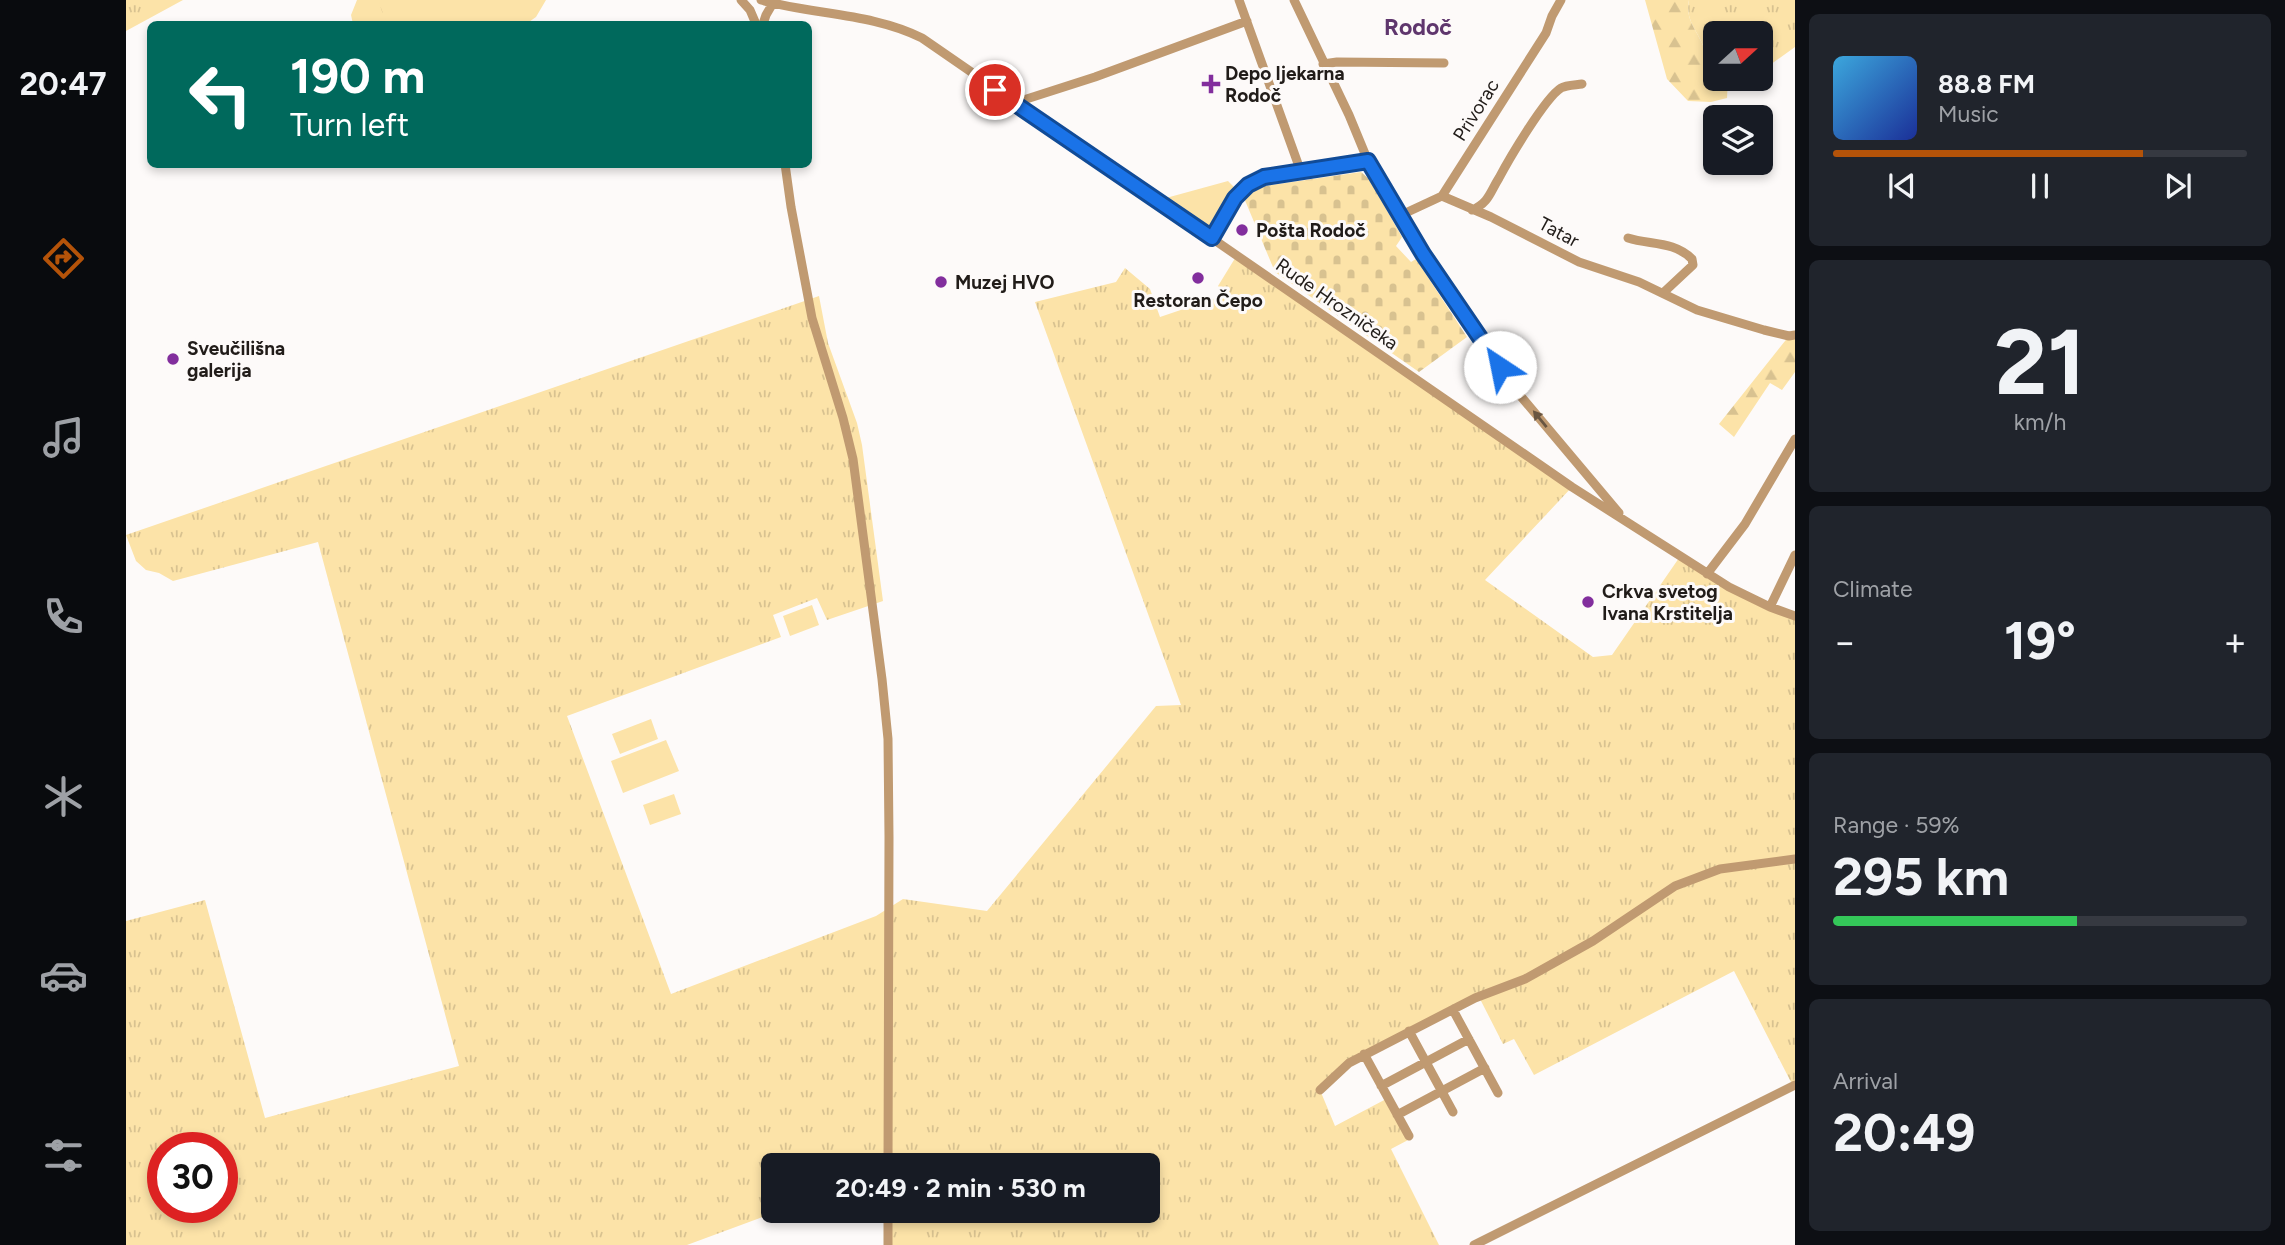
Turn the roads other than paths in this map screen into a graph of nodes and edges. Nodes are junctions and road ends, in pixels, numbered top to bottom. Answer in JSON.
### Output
{"nodes":[{"id":1,"x":741,"y":0,"type":"edge"},
{"id":2,"x":761,"y":0,"type":"edge"},
{"id":3,"x":1239,"y":0,"type":"edge"},
{"id":4,"x":1294,"y":0,"type":"edge"},
{"id":5,"x":1561,"y":0,"type":"edge"},
{"id":6,"x":773,"y":3,"type":"junction"},
{"id":7,"x":794,"y":4,"type":"edge"},
{"id":8,"x":755,"y":21,"type":"edge"},
{"id":9,"x":755,"y":21,"type":"edge"},
{"id":10,"x":764,"y":21,"type":"edge"},
{"id":11,"x":1247,"y":21,"type":"junction"},
{"id":12,"x":1444,"y":63,"type":"dead end"},
{"id":13,"x":1323,"y":64,"type":"junction"},
{"id":14,"x":1582,"y":84,"type":"dead end"},
{"id":15,"x":1014,"y":103,"type":"junction"},
{"id":16,"x":1368,"y":161,"type":"junction"},
{"id":17,"x":786,"y":168,"type":"edge"},
{"id":18,"x":1301,"y":172,"type":"junction"},
{"id":19,"x":1442,"y":195,"type":"junction"},
{"id":20,"x":1472,"y":210,"type":"junction"},
{"id":21,"x":1399,"y":216,"type":"junction"},
{"id":22,"x":1212,"y":238,"type":"junction"},
{"id":23,"x":1628,"y":238,"type":"dead end"},
{"id":24,"x":1663,"y":293,"type":"junction"},
{"id":25,"x":1795,"y":335,"type":"edge"},
{"id":26,"x":1795,"y":439,"type":"edge"},
{"id":27,"x":1625,"y":519,"type":"junction"},
{"id":28,"x":1795,"y":555,"type":"edge"},
{"id":29,"x":1707,"y":574,"type":"junction"},
{"id":30,"x":1770,"y":607,"type":"junction"},
{"id":31,"x":1795,"y":616,"type":"edge"},
{"id":32,"x":1795,"y":859,"type":"edge"},
{"id":33,"x":1454,"y":1010,"type":"junction"},
{"id":34,"x":1409,"y":1031,"type":"junction"},
{"id":35,"x":1469,"y":1039,"type":"junction"},
{"id":36,"x":1364,"y":1055,"type":"junction"},
{"id":37,"x":1426,"y":1062,"type":"junction"},
{"id":38,"x":1485,"y":1068,"type":"junction"},
{"id":39,"x":1795,"y":1085,"type":"edge"},
{"id":40,"x":1381,"y":1086,"type":"junction"},
{"id":41,"x":1320,"y":1090,"type":"dead end"},
{"id":42,"x":1441,"y":1091,"type":"junction"},
{"id":43,"x":1498,"y":1093,"type":"dead end"},
{"id":44,"x":1452,"y":1112,"type":"dead end"},
{"id":45,"x":1397,"y":1115,"type":"junction"},
{"id":46,"x":1409,"y":1136,"type":"dead end"},
{"id":47,"x":888,"y":1153,"type":"edge"},
{"id":48,"x":888,"y":1223,"type":"edge"},
{"id":49,"x":888,"y":1245,"type":"edge"},
{"id":50,"x":1474,"y":1245,"type":"edge"}],
"edges":[{"from":1,"to":8,"type":"street"},
{"from":2,"to":6,"type":"street","name":"Rude Hrozničeka"},
{"from":2,"to":9,"type":"street"},
{"from":3,"to":11,"type":"street"},
{"from":4,"to":13,"type":"street"},
{"from":5,"to":19,"type":"street","name":"Privorac"},
{"from":6,"to":7,"type":"street","name":"Rude Hrozničeka"},
{"from":6,"to":10,"type":"street"},
{"from":7,"to":15,"type":"street","name":"Rude Hrozničeka"},
{"from":11,"to":15,"type":"street"},
{"from":11,"to":18,"type":"street"},
{"from":12,"to":13,"type":"street"},
{"from":13,"to":16,"type":"street"},
{"from":14,"to":20,"type":"street"},
{"from":15,"to":22,"type":"street","name":"Rude Hrozničeka"},
{"from":16,"to":18,"type":"street"},
{"from":16,"to":21,"type":"street"},
{"from":17,"to":47,"type":"street"},
{"from":18,"to":22,"type":"street"},
{"from":19,"to":20,"type":"street","name":"Tatar"},
{"from":19,"to":21,"type":"street"},
{"from":20,"to":24,"type":"street","name":"Tatar"},
{"from":27,"to":21,"type":"street","one_way":true},
{"from":22,"to":27,"type":"street","name":"Rude Hrozničeka"},
{"from":23,"to":24,"type":"street"},
{"from":24,"to":25,"type":"street","name":"Tatar"},
{"from":26,"to":29,"type":"street"},
{"from":27,"to":29,"type":"street","name":"Rude Hrozničeka"},
{"from":28,"to":30,"type":"street"},
{"from":29,"to":30,"type":"street","name":"Rude Hrozničeka"},
{"from":30,"to":31,"type":"street","name":"Rude Hrozničeka"},
{"from":32,"to":33,"type":"street"},
{"from":33,"to":34,"type":"street"},
{"from":33,"to":35,"type":"street"},
{"from":34,"to":36,"type":"street"},
{"from":34,"to":37,"type":"street"},
{"from":35,"to":37,"type":"street"},
{"from":35,"to":38,"type":"street"},
{"from":36,"to":40,"type":"street"},
{"from":36,"to":41,"type":"street"},
{"from":37,"to":40,"type":"street"},
{"from":37,"to":42,"type":"street"},
{"from":38,"to":42,"type":"street"},
{"from":38,"to":43,"type":"street"},
{"from":39,"to":50,"type":"street"},
{"from":40,"to":45,"type":"street"},
{"from":42,"to":44,"type":"street"},
{"from":42,"to":45,"type":"street"},
{"from":45,"to":46,"type":"street"},
{"from":48,"to":49,"type":"street"}]}
